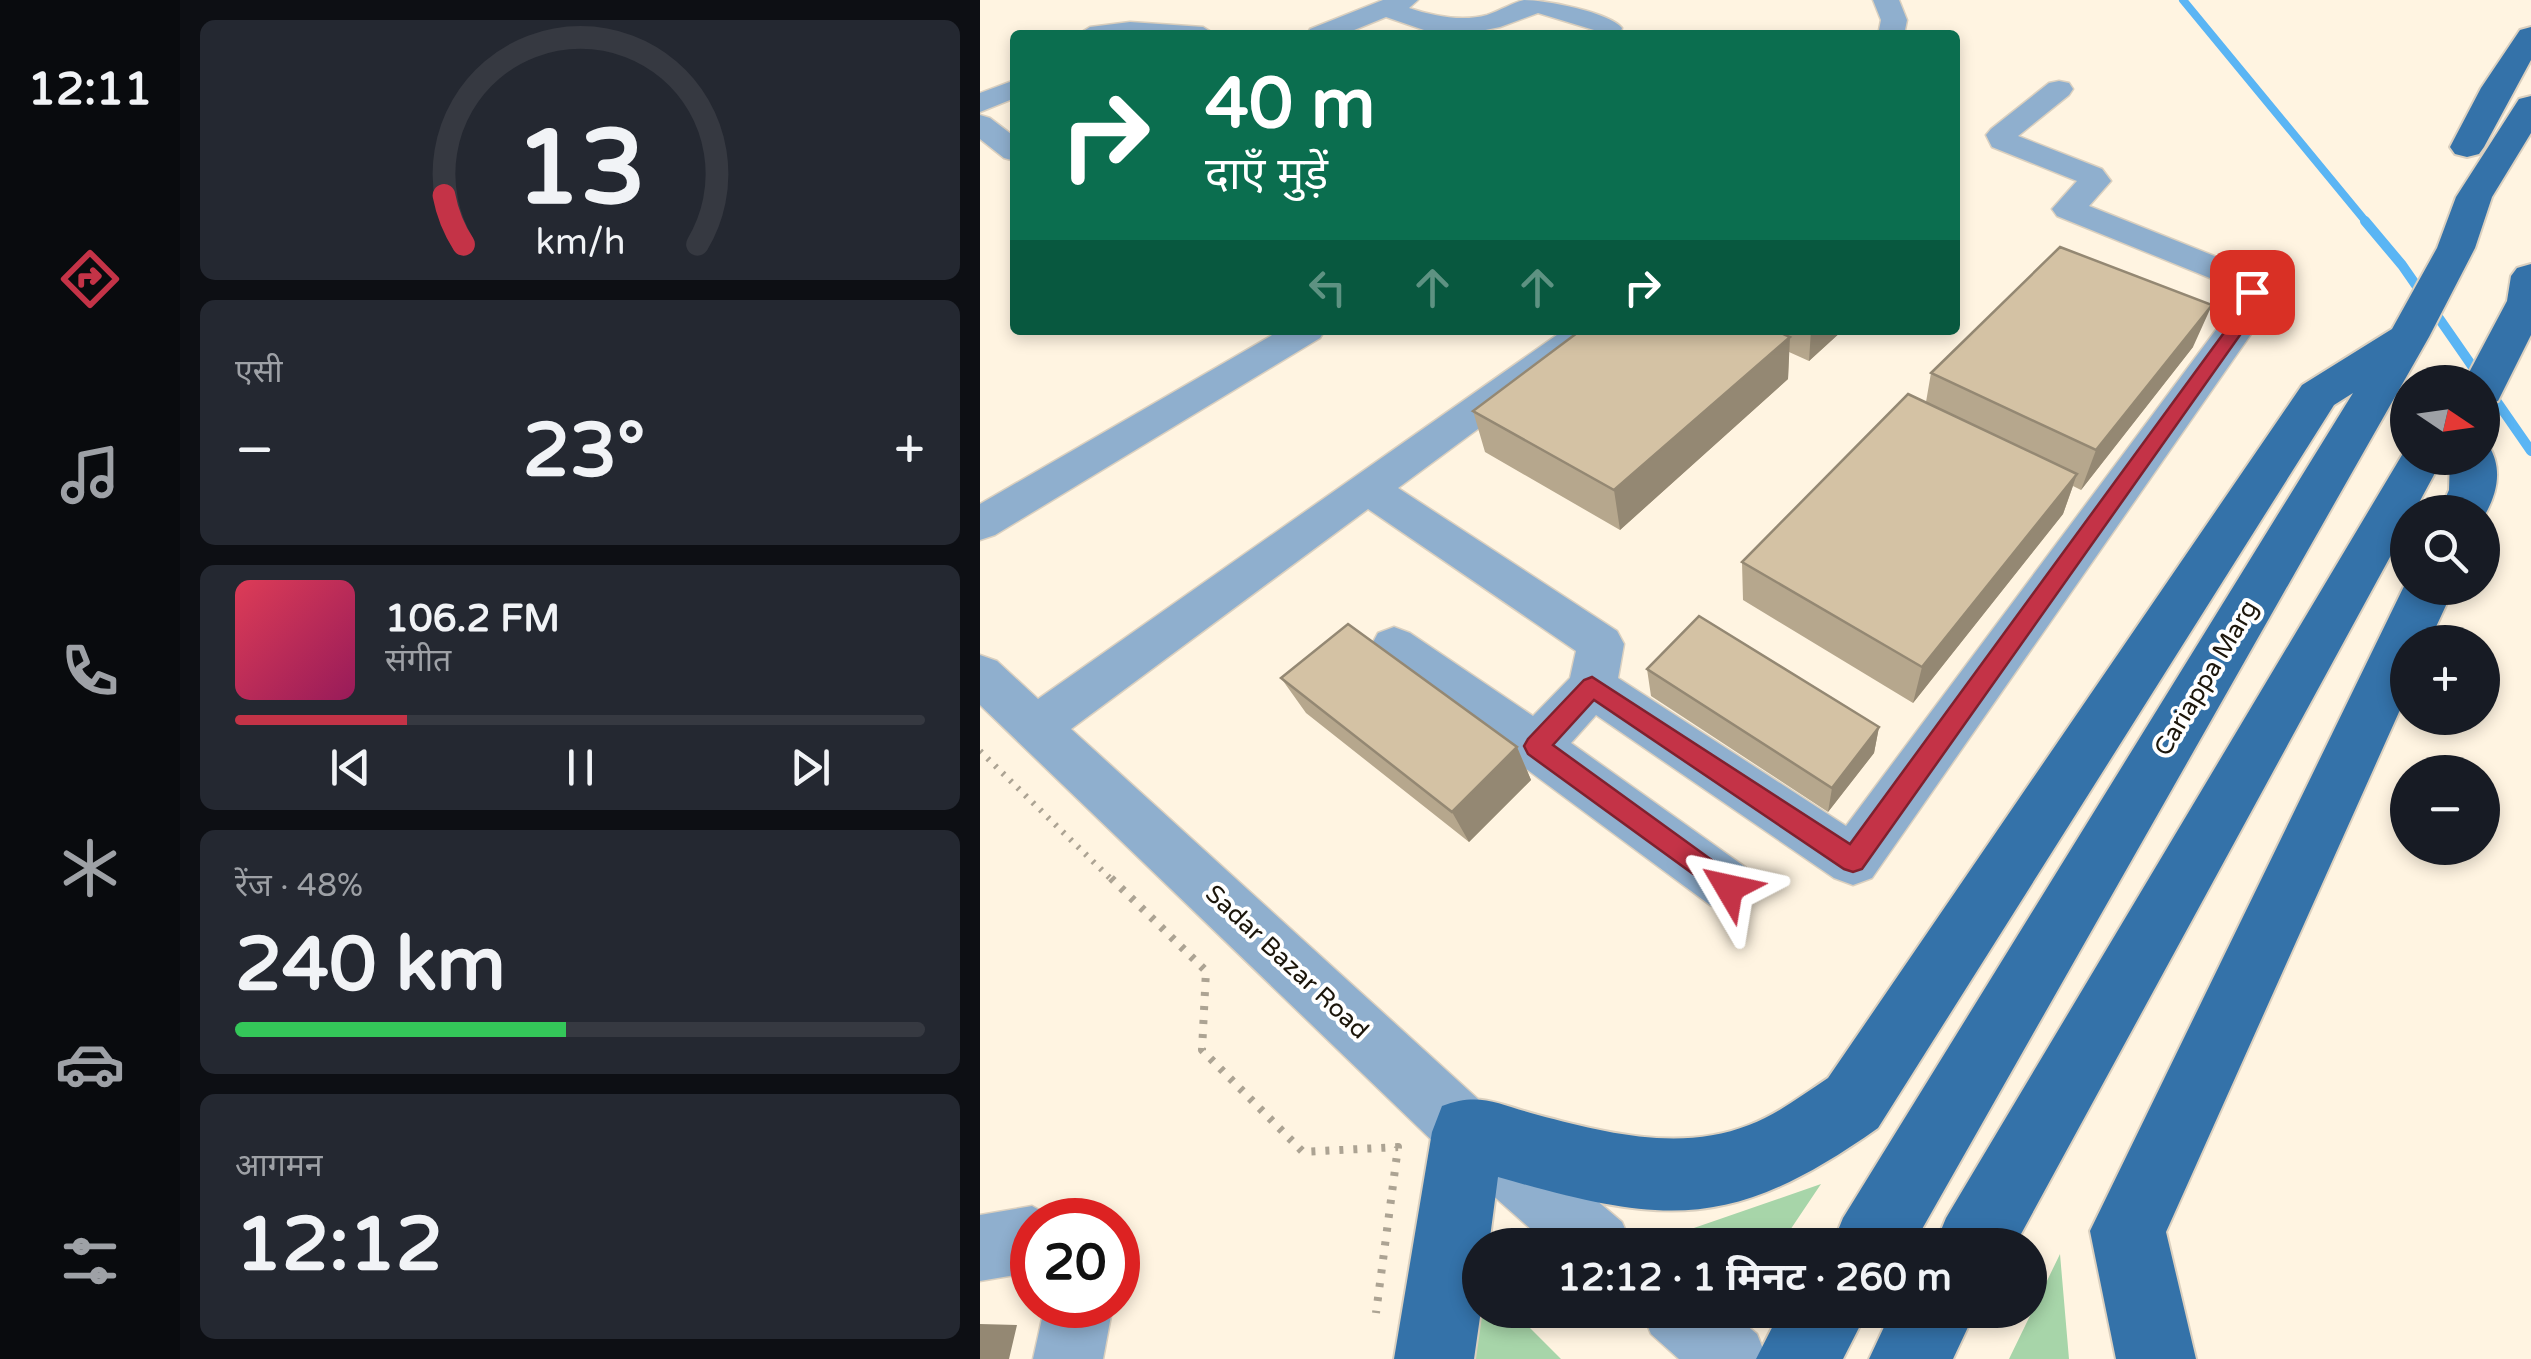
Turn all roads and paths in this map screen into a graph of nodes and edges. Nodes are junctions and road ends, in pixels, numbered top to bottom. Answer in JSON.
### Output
{"nodes":[{"id":1,"x":1886,"y":0,"type":"edge"},
{"id":2,"x":1115,"y":2,"type":"edge"},
{"id":3,"x":1397,"y":4,"type":"edge"},
{"id":4,"x":1096,"y":30,"type":"edge"},
{"id":5,"x":1332,"y":30,"type":"edge"},
{"id":6,"x":1608,"y":30,"type":"edge"},
{"id":7,"x":1892,"y":30,"type":"edge"},
{"id":8,"x":2531,"y":36,"type":"edge"},
{"id":9,"x":1010,"y":67,"type":"edge"},
{"id":10,"x":980,"y":79,"type":"edge"},
{"id":11,"x":2059,"y":89,"type":"dead end"},
{"id":12,"x":1010,"y":90,"type":"edge"},
{"id":13,"x":980,"y":102,"type":"edge"},
{"id":14,"x":2531,"y":106,"type":"edge"},
{"id":15,"x":980,"y":124,"type":"edge"},
{"id":16,"x":1010,"y":148,"type":"edge"},
{"id":17,"x":2474,"y":197,"type":"junction"},
{"id":18,"x":2529,"y":288,"type":"edge"},
{"id":19,"x":1298,"y":335,"type":"edge"},
{"id":20,"x":1581,"y":335,"type":"edge"},
{"id":21,"x":2408,"y":337,"type":"junction"},
{"id":22,"x":2494,"y":365,"type":"edge"},
{"id":23,"x":2410,"y":475,"type":"edge"},
{"id":24,"x":1370,"y":490,"type":"junction"},
{"id":25,"x":980,"y":524,"type":"edge"},
{"id":26,"x":2420,"y":605,"type":"edge"},
{"id":27,"x":1394,"y":646,"type":"dead end"},
{"id":28,"x":980,"y":675,"type":"edge"},
{"id":29,"x":1592,"y":687,"type":"junction"},
{"id":30,"x":1036,"y":727,"type":"junction"},
{"id":31,"x":1536,"y":746,"type":"junction"},
{"id":32,"x":980,"y":751,"type":"edge"},
{"id":33,"x":1729,"y":888,"type":"dead end"},
{"id":34,"x":1468,"y":1132,"type":"junction"},
{"id":35,"x":1579,"y":1228,"type":"edge"},
{"id":36,"x":1880,"y":1228,"type":"edge"},
{"id":37,"x":1983,"y":1228,"type":"edge"},
{"id":38,"x":1010,"y":1243,"type":"edge"},
{"id":39,"x":980,"y":1248,"type":"edge"},
{"id":40,"x":1075,"y":1328,"type":"edge"},
{"id":41,"x":1696,"y":1328,"type":"edge"},
{"id":42,"x":1816,"y":1328,"type":"edge"},
{"id":43,"x":1926,"y":1328,"type":"edge"},
{"id":44,"x":1404,"y":1340,"type":"edge"},
{"id":45,"x":1068,"y":1359,"type":"edge"},
{"id":46,"x":1732,"y":1359,"type":"edge"},
{"id":47,"x":1796,"y":1359,"type":"edge"},
{"id":48,"x":1909,"y":1359,"type":"edge"},
{"id":49,"x":2156,"y":1359,"type":"edge"}],
"edges":[{"from":1,"to":7,"type":"street"},
{"from":2,"to":4,"type":"street"},
{"from":3,"to":5,"type":"street"},
{"from":3,"to":6,"type":"street"},
{"from":8,"to":17,"type":"main road"},
{"from":9,"to":10,"type":"street"},
{"from":11,"to":29,"type":"street"},
{"from":12,"to":13,"type":"street"},
{"from":14,"to":17,"type":"main road","name":"Cariappa Marg"},
{"from":15,"to":16,"type":"street"},
{"from":17,"to":21,"type":"main road","name":"Cariappa Marg"},
{"from":18,"to":22,"type":"main road"},
{"from":19,"to":25,"type":"street"},
{"from":20,"to":24,"type":"street"},
{"from":21,"to":34,"type":"main road"},
{"from":21,"to":36,"type":"main road","name":"Cariappa Marg"},
{"from":23,"to":37,"type":"main road"},
{"from":24,"to":29,"type":"street"},
{"from":24,"to":30,"type":"street"},
{"from":26,"to":49,"type":"main road"},
{"from":27,"to":31,"type":"street"},
{"from":28,"to":30,"type":"street","name":"Sadar Bazar Road"},
{"from":29,"to":31,"type":"street"},
{"from":30,"to":34,"type":"street","name":"Sadar Bazar Road"},
{"from":31,"to":33,"type":"street"},
{"from":32,"to":44,"type":"path"},
{"from":34,"to":35,"type":"street","name":"Sadar Bazar Road"},
{"from":34,"to":44,"type":"main road"},
{"from":38,"to":39,"type":"street"},
{"from":40,"to":45,"type":"street"},
{"from":41,"to":46,"type":"street"},
{"from":42,"to":47,"type":"main road"},
{"from":43,"to":48,"type":"main road"}]}
